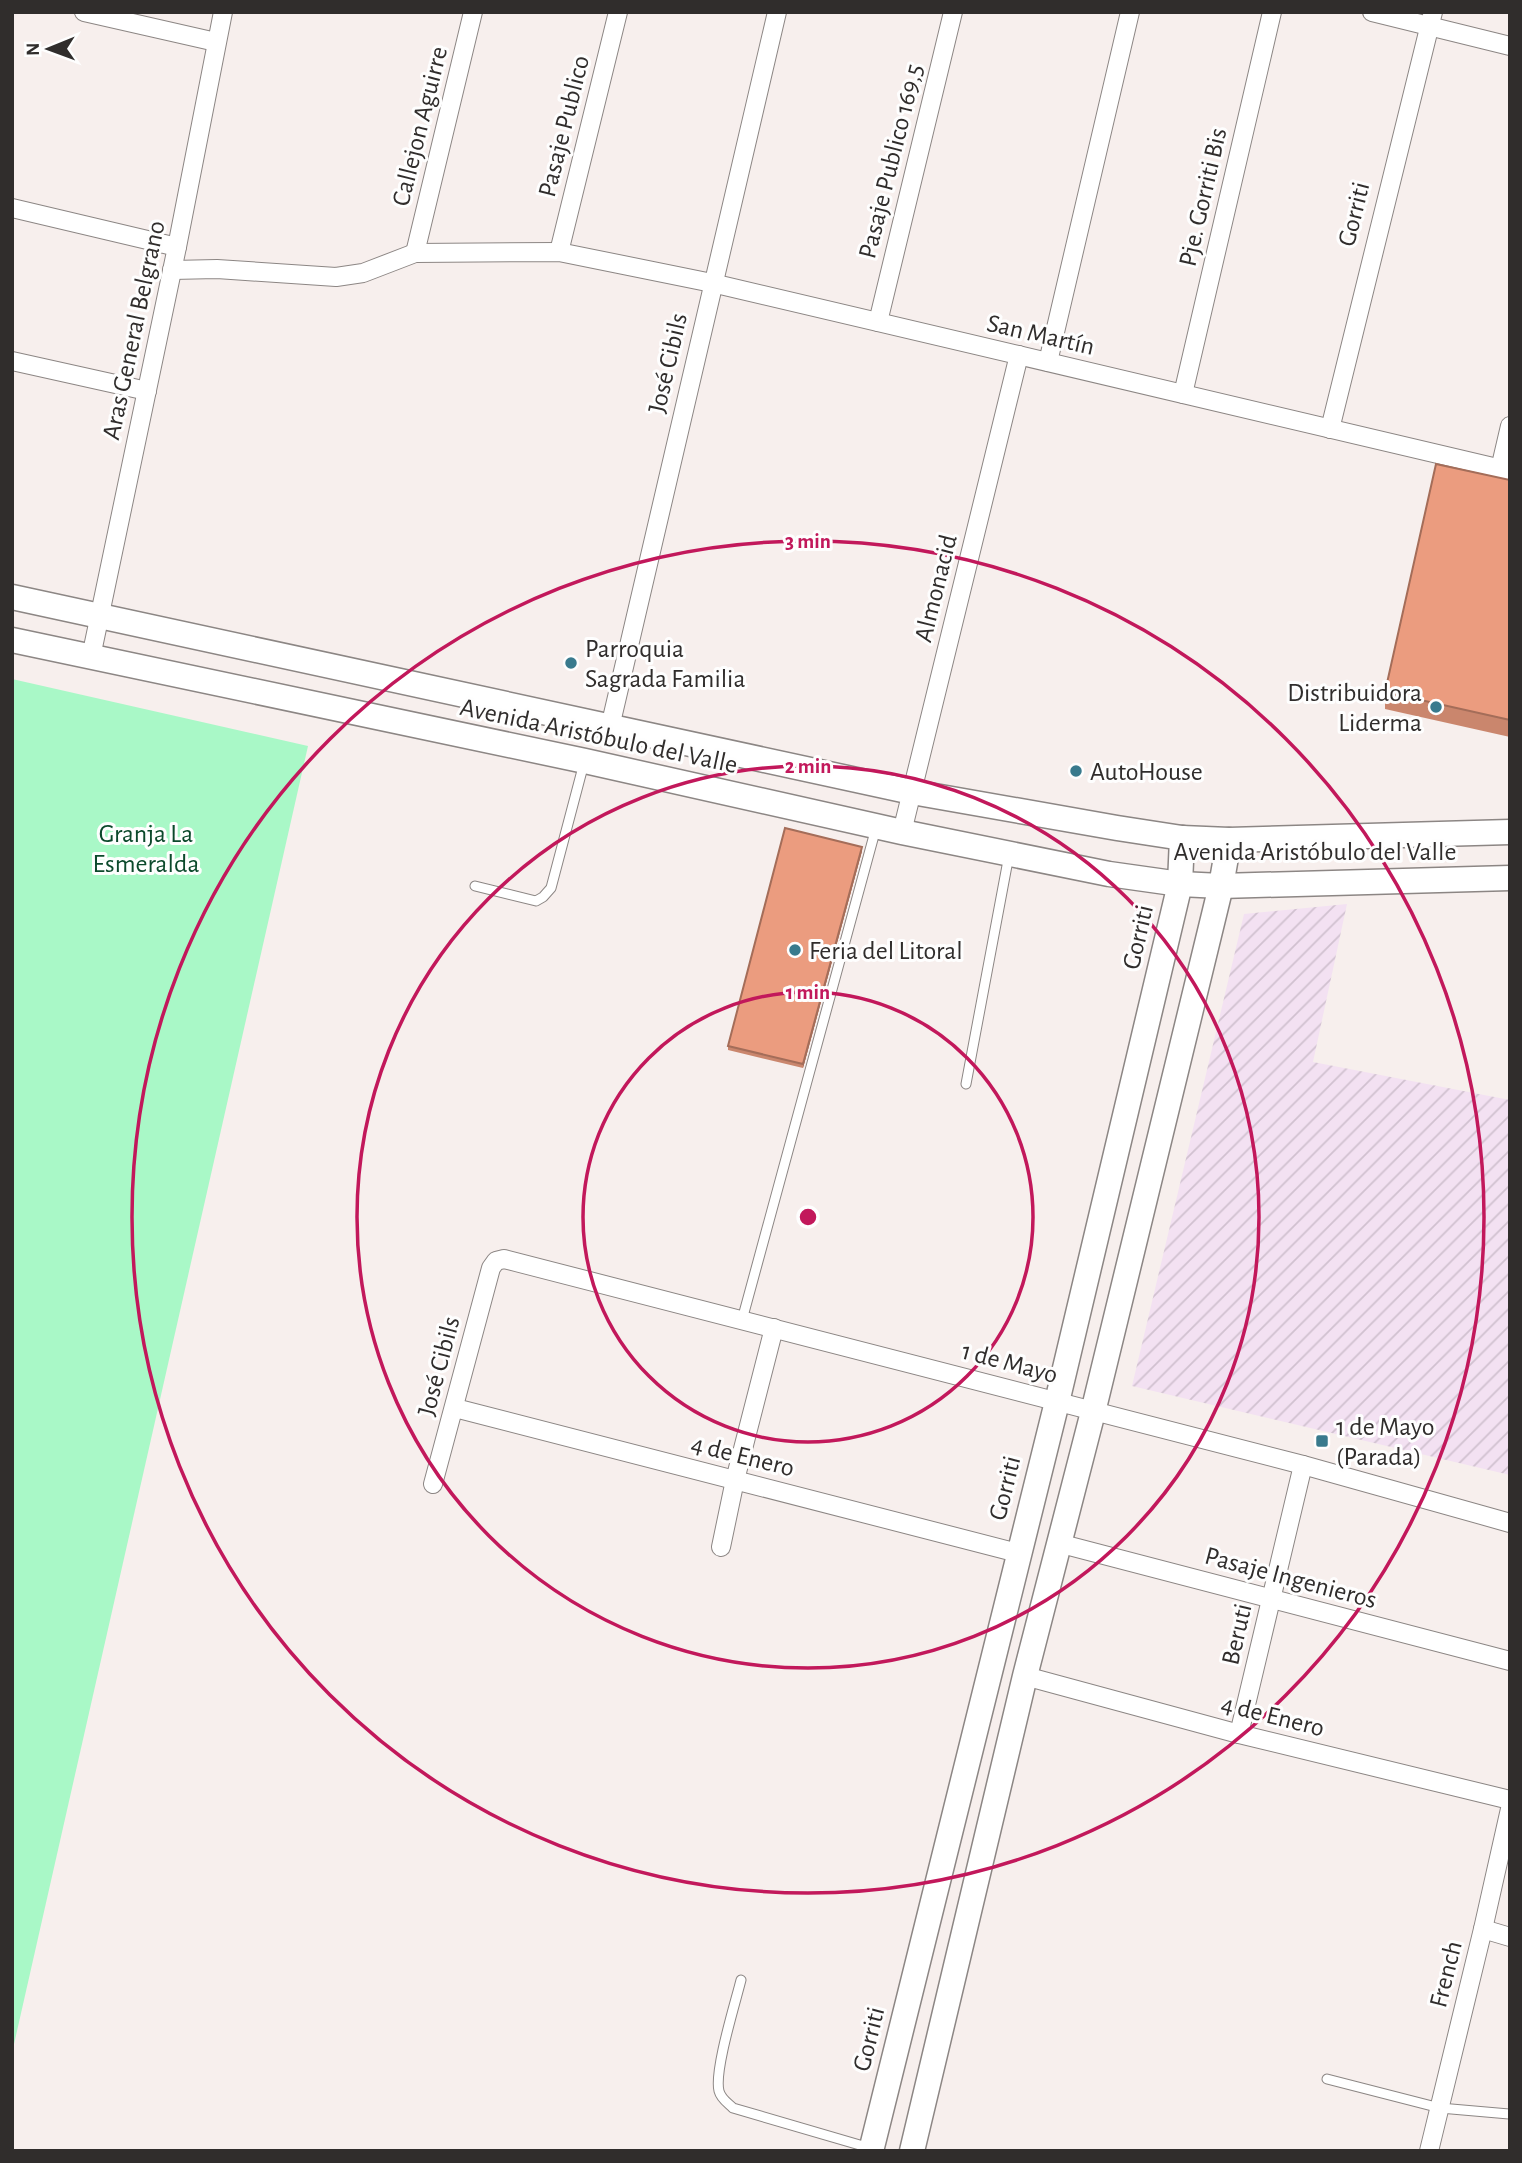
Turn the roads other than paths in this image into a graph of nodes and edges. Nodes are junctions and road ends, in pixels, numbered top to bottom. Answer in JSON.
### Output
{"nodes":[{"id":1,"x":85,"y":12,"type":"edge"},
{"id":2,"x":223,"y":12,"type":"edge"},
{"id":3,"x":473,"y":12,"type":"edge"},
{"id":4,"x":618,"y":12,"type":"edge"},
{"id":5,"x":777,"y":12,"type":"edge"},
{"id":6,"x":953,"y":12,"type":"edge"},
{"id":7,"x":1129,"y":12,"type":"edge"},
{"id":8,"x":1272,"y":12,"type":"edge"},
{"id":9,"x":1372,"y":12,"type":"edge"},
{"id":10,"x":1431,"y":20,"type":"edge"},
{"id":11,"x":216,"y":42,"type":"junction"},
{"id":12,"x":1510,"y":46,"type":"edge"},
{"id":13,"x":12,"y":208,"type":"edge"},
{"id":14,"x":177,"y":247,"type":"junction"},
{"id":15,"x":559,"y":252,"type":"junction"},
{"id":16,"x":415,"y":253,"type":"junction"},
{"id":17,"x":172,"y":270,"type":"junction"},
{"id":18,"x":712,"y":283,"type":"junction"},
{"id":19,"x":878,"y":322,"type":"junction"},
{"id":20,"x":1019,"y":355,"type":"junction"},
{"id":21,"x":12,"y":361,"type":"edge"},
{"id":22,"x":1048,"y":362,"type":"junction"},
{"id":23,"x":147,"y":391,"type":"junction"},
{"id":24,"x":1183,"y":394,"type":"junction"},
{"id":25,"x":1510,"y":426,"type":"edge"},
{"id":26,"x":1330,"y":429,"type":"junction"},
{"id":27,"x":1505,"y":470,"type":"edge"},
{"id":28,"x":12,"y":597,"type":"edge"},
{"id":29,"x":100,"y":617,"type":"junction"},
{"id":30,"x":12,"y":640,"type":"edge"},
{"id":31,"x":91,"y":657,"type":"junction"},
{"id":32,"x":610,"y":726,"type":"junction"},
{"id":33,"x":585,"y":761,"type":"junction"},
{"id":34,"x":912,"y":792,"type":"junction"},
{"id":35,"x":876,"y":826,"type":"junction"},
{"id":36,"x":902,"y":832,"type":"junction"},
{"id":37,"x":1510,"y":832,"type":"edge"},
{"id":38,"x":1182,"y":838,"type":"junction"},
{"id":39,"x":1228,"y":840,"type":"junction"},
{"id":40,"x":1009,"y":854,"type":"junction"},
{"id":41,"x":1510,"y":878,"type":"edge"},
{"id":42,"x":1180,"y":884,"type":"junction"},
{"id":43,"x":475,"y":886,"type":"dead end"},
{"id":44,"x":1221,"y":886,"type":"junction"},
{"id":45,"x":966,"y":1084,"type":"dead end"},
{"id":46,"x":496,"y":1261,"type":"joint"},
{"id":47,"x":742,"y":1320,"type":"junction"},
{"id":48,"x":774,"y":1328,"type":"junction"},
{"id":49,"x":1057,"y":1402,"type":"junction"},
{"id":50,"x":455,"y":1408,"type":"junction"},
{"id":51,"x":1093,"y":1412,"type":"junction"},
{"id":52,"x":1303,"y":1465,"type":"junction"},
{"id":53,"x":735,"y":1480,"type":"junction"},
{"id":54,"x":433,"y":1485,"type":"dead end"},
{"id":55,"x":1510,"y":1523,"type":"edge"},
{"id":56,"x":1058,"y":1543,"type":"junction"},
{"id":57,"x":721,"y":1546,"type":"dead end"},
{"id":58,"x":1018,"y":1553,"type":"junction"},
{"id":59,"x":1271,"y":1598,"type":"junction"},
{"id":60,"x":1510,"y":1661,"type":"edge"},
{"id":61,"x":1026,"y":1676,"type":"junction"},
{"id":62,"x":1239,"y":1734,"type":"junction"},
{"id":63,"x":1510,"y":1800,"type":"edge"},
{"id":64,"x":1510,"y":1809,"type":"edge"},
{"id":65,"x":1483,"y":1929,"type":"junction"},
{"id":66,"x":1510,"y":1937,"type":"edge"},
{"id":67,"x":741,"y":1980,"type":"dead end"},
{"id":68,"x":1327,"y":2079,"type":"dead end"},
{"id":69,"x":1440,"y":2108,"type":"junction"},
{"id":70,"x":1509,"y":2114,"type":"edge"},
{"id":71,"x":872,"y":2149,"type":"edge"},
{"id":72,"x":912,"y":2151,"type":"edge"},
{"id":73,"x":1430,"y":2151,"type":"edge"}],
"edges":[{"from":1,"to":11,"type":"street"},
{"from":2,"to":11,"type":"street","name":"Aras General Belgrano"},
{"from":3,"to":16,"type":"street","name":"Callejon Aguirre"},
{"from":4,"to":15,"type":"street","name":"Pasaje Publico"},
{"from":5,"to":18,"type":"street","name":"José Cibils"},
{"from":6,"to":19,"type":"street","name":"Pasaje Publico 169,5"},
{"from":7,"to":22,"type":"street"},
{"from":8,"to":24,"type":"street","name":"Pje. Gorriti Bis"},
{"from":9,"to":10,"type":"street"},
{"from":10,"to":12,"type":"street"},
{"from":10,"to":26,"type":"street","name":"Gorriti"},
{"from":11,"to":14,"type":"street","name":"Aras General Belgrano"},
{"from":13,"to":14,"type":"street"},
{"from":14,"to":17,"type":"street","name":"Aras General Belgrano"},
{"from":15,"to":16,"type":"street","name":"San Martín"},
{"from":15,"to":18,"type":"street","name":"San Martín"},
{"from":16,"to":17,"type":"street"},
{"from":17,"to":23,"type":"street","name":"Aras General Belgrano"},
{"from":18,"to":19,"type":"street","name":"San Martín"},
{"from":18,"to":32,"type":"street","name":"José Cibils"},
{"from":19,"to":20,"type":"street","name":"San Martín"},
{"from":20,"to":22,"type":"street","name":"San Martín"},
{"from":20,"to":34,"type":"street","name":"Almonacid"},
{"from":21,"to":23,"type":"street"},
{"from":22,"to":24,"type":"street","name":"San Martín"},
{"from":23,"to":29,"type":"street","name":"Aras General Belgrano"},
{"from":24,"to":26,"type":"street","name":"San Martín"},
{"from":25,"to":27,"type":"street"},
{"from":26,"to":27,"type":"street","name":"San Martín"},
{"from":28,"to":29,"type":"main road","name":"Avenida Aristóbulo del Valle"},
{"from":29,"to":31,"type":"street","name":"Aras General Belgrano"},
{"from":29,"to":32,"type":"main road","name":"Avenida Aristóbulo del Valle"},
{"from":30,"to":31,"type":"main road","name":"Avenida Aristóbulo del Valle"},
{"from":31,"to":33,"type":"main road","name":"Avenida Aristóbulo del Valle"},
{"from":32,"to":34,"type":"main road","name":"Avenida Aristóbulo del Valle"},
{"from":33,"to":35,"type":"main road","name":"Avenida Aristóbulo del Valle"},
{"from":33,"to":43,"type":"lane"},
{"from":34,"to":36,"type":"street","name":"Almonacid"},
{"from":34,"to":38,"type":"main road","name":"Avenida Aristóbulo del Valle"},
{"from":35,"to":36,"type":"main road","name":"Avenida Aristóbulo del Valle"},
{"from":35,"to":47,"type":"lane"},
{"from":36,"to":40,"type":"main road","name":"Avenida Aristóbulo del Valle"},
{"from":37,"to":39,"type":"main road","name":"Avenida Aristóbulo del Valle"},
{"from":38,"to":39,"type":"main road","name":"Avenida Aristóbulo del Valle"},
{"from":38,"to":42,"type":"main road","name":"Gorriti"},
{"from":39,"to":44,"type":"main road"},
{"from":40,"to":42,"type":"main road","name":"Avenida Aristóbulo del Valle"},
{"from":40,"to":45,"type":"lane"},
{"from":41,"to":44,"type":"main road","name":"Avenida Aristóbulo del Valle"},
{"from":42,"to":44,"type":"main road","name":"Avenida Aristóbulo del Valle"},
{"from":42,"to":49,"type":"main road","name":"Gorriti"},
{"from":44,"to":51,"type":"main road"},
{"from":46,"to":47,"type":"street","name":"1 de Mayo"},
{"from":46,"to":50,"type":"street","name":"José Cibils"},
{"from":47,"to":48,"type":"street","name":"1 de Mayo"},
{"from":48,"to":49,"type":"street","name":"1 de Mayo"},
{"from":48,"to":53,"type":"street"},
{"from":49,"to":51,"type":"street","name":"1 de Mayo"},
{"from":49,"to":58,"type":"main road","name":"Gorriti"},
{"from":50,"to":53,"type":"street","name":"4 de Enero"},
{"from":50,"to":54,"type":"street","name":"José Cibils"},
{"from":51,"to":52,"type":"street","name":"1 de Mayo"},
{"from":51,"to":56,"type":"main road"},
{"from":52,"to":55,"type":"street","name":"1 de Mayo"},
{"from":52,"to":59,"type":"street","name":"Beruti"},
{"from":53,"to":57,"type":"street"},
{"from":53,"to":58,"type":"street","name":"4 de Enero"},
{"from":56,"to":59,"type":"street","name":"Pasaje Ingenieros"},
{"from":56,"to":61,"type":"main road"},
{"from":58,"to":71,"type":"main road","name":"Gorriti"},
{"from":59,"to":60,"type":"street","name":"Pasaje Ingenieros"},
{"from":59,"to":62,"type":"street","name":"Beruti"},
{"from":61,"to":62,"type":"street","name":"4 de Enero"},
{"from":61,"to":72,"type":"main road"},
{"from":62,"to":63,"type":"street","name":"4 de Enero"},
{"from":64,"to":65,"type":"street","name":"French"},
{"from":65,"to":66,"type":"street"},
{"from":65,"to":69,"type":"street","name":"French"},
{"from":67,"to":71,"type":"lane"},
{"from":68,"to":69,"type":"lane"},
{"from":69,"to":70,"type":"lane"},
{"from":69,"to":73,"type":"street","name":"French"}]}
